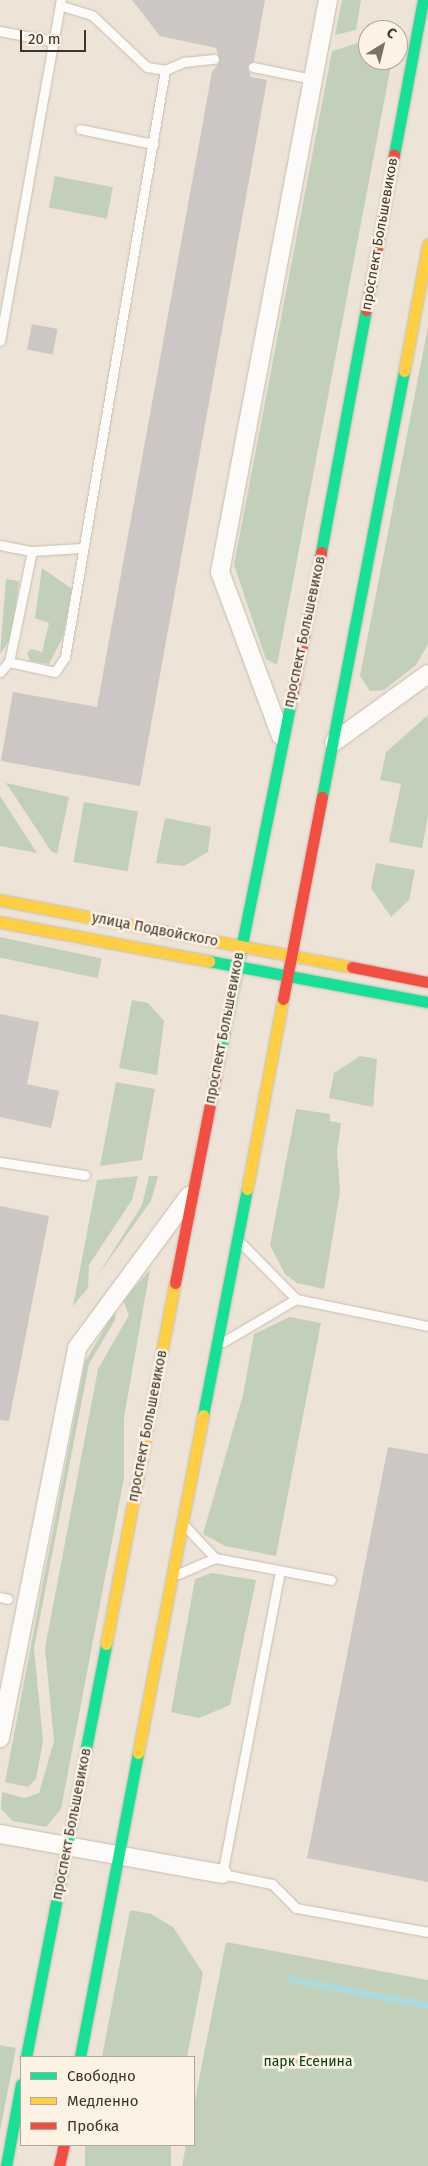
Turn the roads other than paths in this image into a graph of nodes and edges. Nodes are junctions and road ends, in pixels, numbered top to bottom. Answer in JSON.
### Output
{"nodes":[{"id":1,"x":328,"y":0,"type":"edge"},
{"id":2,"x":423,"y":0,"type":"edge"},
{"id":3,"x":62,"y":3,"type":"edge"},
{"id":4,"x":0,"y":31,"type":"edge"},
{"id":5,"x":56,"y":42,"type":"junction"},
{"id":6,"x":214,"y":59,"type":"dead end"},
{"id":7,"x":253,"y":67,"type":"dead end"},
{"id":8,"x":165,"y":70,"type":"junction"},
{"id":9,"x":312,"y":79,"type":"junction"},
{"id":10,"x":80,"y":129,"type":"dead end"},
{"id":11,"x":153,"y":144,"type":"junction"},
{"id":12,"x":428,"y":244,"type":"edge"},
{"id":13,"x":0,"y":341,"type":"edge"},
{"id":14,"x":0,"y":545,"type":"edge"},
{"id":15,"x":81,"y":548,"type":"junction"},
{"id":16,"x":32,"y":551,"type":"junction"},
{"id":17,"x":9,"y":662,"type":"junction"},
{"id":18,"x":0,"y":672,"type":"edge"},
{"id":19,"x":428,"y":674,"type":"edge"},
{"id":20,"x":281,"y":736,"type":"junction"},
{"id":21,"x":334,"y":742,"type":"junction"},
{"id":22,"x":0,"y":900,"type":"edge"},
{"id":23,"x":0,"y":922,"type":"edge"},
{"id":24,"x":240,"y":946,"type":"junction"},
{"id":25,"x":293,"y":955,"type":"junction"},
{"id":26,"x":236,"y":967,"type":"junction"},
{"id":27,"x":289,"y":975,"type":"junction"},
{"id":28,"x":428,"y":982,"type":"edge"},
{"id":29,"x":428,"y":1002,"type":"edge"},
{"id":30,"x":0,"y":1162,"type":"edge"},
{"id":31,"x":85,"y":1175,"type":"dead end"},
{"id":32,"x":194,"y":1189,"type":"junction"},
{"id":33,"x":238,"y":1240,"type":"junction"},
{"id":34,"x":296,"y":1299,"type":"junction"},
{"id":35,"x":428,"y":1326,"type":"edge"},
{"id":36,"x":218,"y":1345,"type":"junction"},
{"id":37,"x":183,"y":1524,"type":"junction"},
{"id":38,"x":215,"y":1558,"type":"junction"},
{"id":39,"x":280,"y":1570,"type":"junction"},
{"id":40,"x":173,"y":1576,"type":"junction"},
{"id":41,"x":331,"y":1580,"type":"dead end"},
{"id":42,"x":0,"y":1738,"type":"edge"},
{"id":43,"x":0,"y":1834,"type":"edge"},
{"id":44,"x":67,"y":1846,"type":"junction"},
{"id":45,"x":119,"y":1856,"type":"junction"},
{"id":46,"x":222,"y":1874,"type":"junction"},
{"id":47,"x":428,"y":1932,"type":"edge"},
{"id":48,"x":26,"y":2056,"type":"edge"},
{"id":49,"x":80,"y":2056,"type":"edge"},
{"id":50,"x":20,"y":2089,"type":"edge"},
{"id":51,"x":64,"y":2146,"type":"edge"},
{"id":52,"x":6,"y":2166,"type":"edge"},
{"id":53,"x":60,"y":2166,"type":"edge"}],
"edges":[{"from":1,"to":9,"type":"street"},
{"from":2,"to":20,"type":"main road","name":"проспект Большевиков"},
{"from":3,"to":5,"type":"lane"},
{"from":3,"to":8,"type":"lane"},
{"from":4,"to":5,"type":"lane"},
{"from":5,"to":13,"type":"lane"},
{"from":6,"to":8,"type":"lane"},
{"from":7,"to":9,"type":"lane"},
{"from":8,"to":11,"type":"lane"},
{"from":9,"to":20,"type":"street"},
{"from":10,"to":11,"type":"lane"},
{"from":11,"to":15,"type":"lane"},
{"from":12,"to":21,"type":"main road"},
{"from":14,"to":16,"type":"lane"},
{"from":15,"to":16,"type":"lane"},
{"from":15,"to":17,"type":"lane"},
{"from":16,"to":17,"type":"lane"},
{"from":17,"to":18,"type":"lane"},
{"from":19,"to":21,"type":"street"},
{"from":20,"to":24,"type":"main road","name":"проспект Большевиков"},
{"from":21,"to":25,"type":"main road"},
{"from":22,"to":24,"type":"main road","name":"улица Подвойского"},
{"from":23,"to":26,"type":"main road","name":"улица Подвойского"},
{"from":24,"to":25,"type":"main road","name":"улица Подвойского"},
{"from":24,"to":26,"type":"main road","name":"проспект Большевиков"},
{"from":25,"to":27,"type":"main road"},
{"from":25,"to":28,"type":"main road","name":"улица Подвойского"},
{"from":26,"to":27,"type":"main road","name":"улица Подвойского"},
{"from":26,"to":32,"type":"main road","name":"проспект Большевиков"},
{"from":27,"to":29,"type":"main road","name":"улица Подвойского"},
{"from":27,"to":33,"type":"main road"},
{"from":30,"to":31,"type":"lane"},
{"from":32,"to":42,"type":"street"},
{"from":32,"to":44,"type":"main road","name":"проспект Большевиков"},
{"from":33,"to":34,"type":"lane"},
{"from":33,"to":36,"type":"main road"},
{"from":34,"to":35,"type":"lane"},
{"from":34,"to":36,"type":"lane"},
{"from":36,"to":37,"type":"main road"},
{"from":37,"to":38,"type":"lane"},
{"from":37,"to":40,"type":"main road"},
{"from":38,"to":39,"type":"lane"},
{"from":38,"to":40,"type":"lane"},
{"from":39,"to":41,"type":"lane"},
{"from":39,"to":46,"type":"lane"},
{"from":40,"to":45,"type":"main road"},
{"from":43,"to":44,"type":"street"},
{"from":44,"to":45,"type":"street"},
{"from":44,"to":48,"type":"main road","name":"проспект Большевиков"},
{"from":45,"to":46,"type":"street"},
{"from":45,"to":49,"type":"main road"},
{"from":46,"to":47,"type":"lane"},
{"from":50,"to":52,"type":"main road"},
{"from":51,"to":53,"type":"main road"}]}
